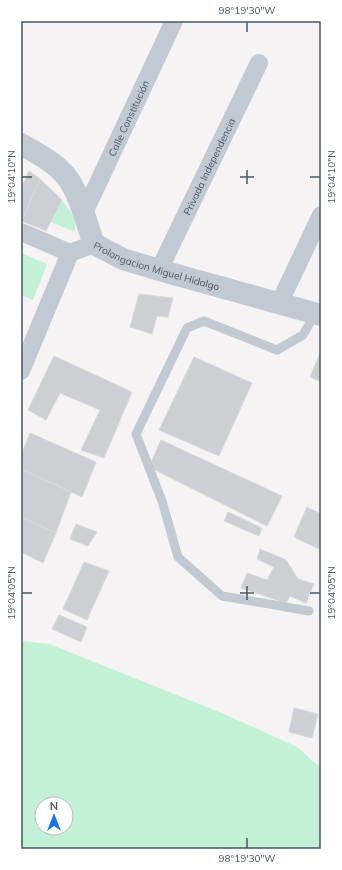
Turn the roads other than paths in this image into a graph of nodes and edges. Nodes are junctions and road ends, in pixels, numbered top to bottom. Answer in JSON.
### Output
{"nodes":[{"id":1,"x":174,"y":21,"type":"edge"},
{"id":2,"x":259,"y":63,"type":"dead end"},
{"id":3,"x":21,"y":144,"type":"edge"},
{"id":4,"x":84,"y":215,"type":"junction"},
{"id":5,"x":321,"y":215,"type":"edge"},
{"id":6,"x":21,"y":232,"type":"edge"},
{"id":7,"x":94,"y":244,"type":"junction"},
{"id":8,"x":70,"y":253,"type":"junction"},
{"id":9,"x":159,"y":270,"type":"junction"},
{"id":10,"x":279,"y":304,"type":"junction"},
{"id":11,"x":318,"y":314,"type":"edge"},
{"id":12,"x":21,"y":371,"type":"edge"},
{"id":13,"x":310,"y":612,"type":"dead end"}],
"edges":[{"from":1,"to":4,"type":"street","name":"Calle Constitución"},
{"from":2,"to":9,"type":"street","name":"Privada Independencia"},
{"from":3,"to":4,"type":"street","name":"Prolongacion Miguel Hidalgo"},
{"from":4,"to":7,"type":"street","name":"Prolongacion Miguel Hidalgo"},
{"from":5,"to":10,"type":"street"},
{"from":6,"to":8,"type":"street"},
{"from":7,"to":8,"type":"street"},
{"from":7,"to":9,"type":"street","name":"Prolongacion Miguel Hidalgo"},
{"from":8,"to":12,"type":"street"},
{"from":9,"to":10,"type":"street","name":"Prolongacion Miguel Hidalgo"},
{"from":10,"to":11,"type":"street","name":"Prolongacion Miguel Hidalgo"},
{"from":11,"to":13,"type":"lane"}]}
